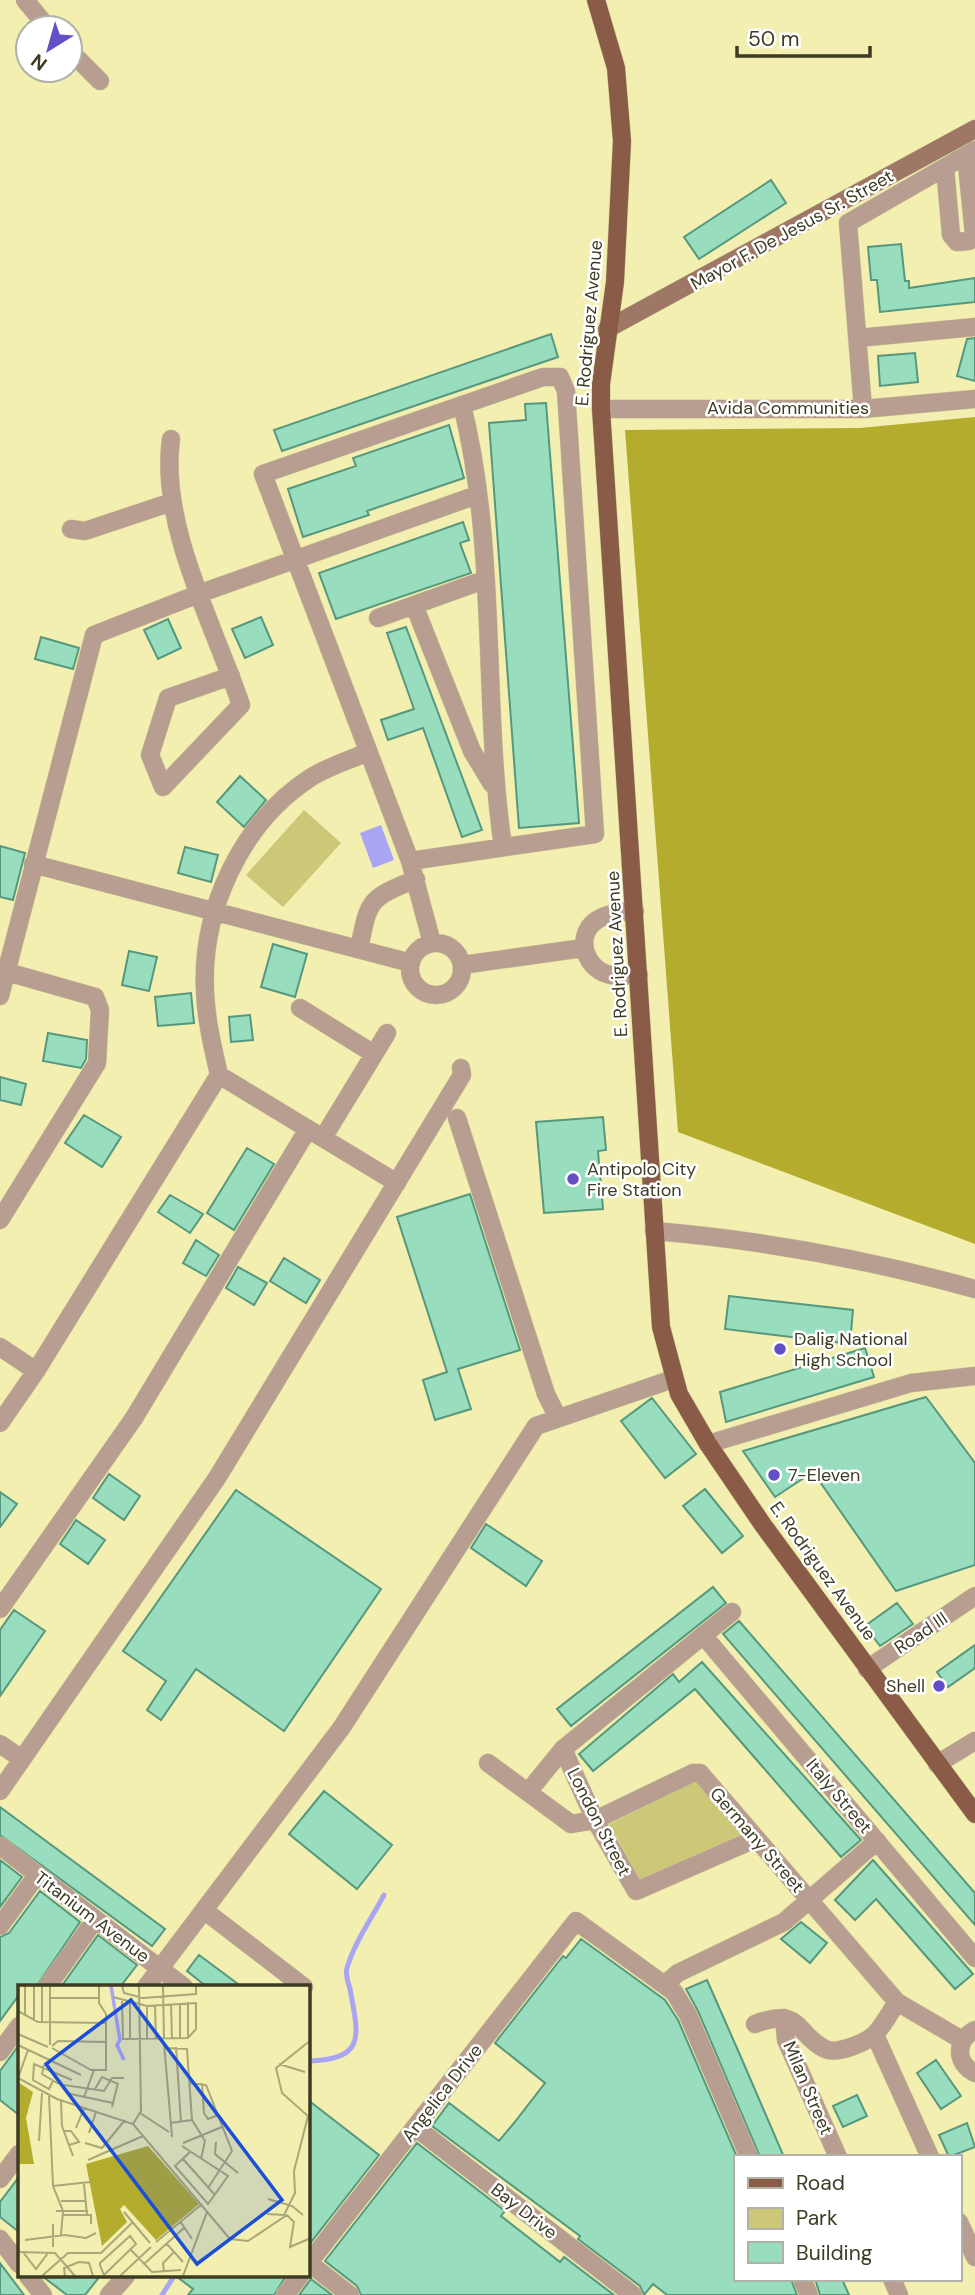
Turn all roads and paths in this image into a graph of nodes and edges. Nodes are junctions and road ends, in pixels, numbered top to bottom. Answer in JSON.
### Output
{"nodes":[{"id":1,"x":25,"y":0,"type":"edge"},
{"id":2,"x":596,"y":0,"type":"edge"},
{"id":3,"x":36,"y":14,"type":"edge"},
{"id":4,"x":84,"y":65,"type":"edge"},
{"id":5,"x":100,"y":81,"type":"dead end"},
{"id":6,"x":975,"y":129,"type":"edge"},
{"id":7,"x":971,"y":153,"type":"edge"},
{"id":8,"x":945,"y":168,"type":"junction"},
{"id":9,"x":975,"y":327,"type":"edge"},
{"id":10,"x":607,"y":329,"type":"junction"},
{"id":11,"x":858,"y":338,"type":"junction"},
{"id":12,"x":975,"y":400,"type":"edge"},
{"id":13,"x":462,"y":405,"type":"junction"},
{"id":14,"x":601,"y":409,"type":"junction"},
{"id":15,"x":863,"y":409,"type":"junction"},
{"id":16,"x":171,"y":439,"type":"dead end"},
{"id":17,"x":477,"y":495,"type":"junction"},
{"id":18,"x":172,"y":502,"type":"junction"},
{"id":19,"x":71,"y":529,"type":"dead end"},
{"id":20,"x":293,"y":559,"type":"junction"},
{"id":21,"x":484,"y":580,"type":"junction"},
{"id":22,"x":201,"y":593,"type":"junction"},
{"id":23,"x":414,"y":605,"type":"junction"},
{"id":24,"x":378,"y":618,"type":"dead end"},
{"id":25,"x":231,"y":676,"type":"junction"},
{"id":26,"x":368,"y":751,"type":"junction"},
{"id":27,"x":494,"y":787,"type":"junction"},
{"id":28,"x":503,"y":847,"type":"junction"},
{"id":29,"x":410,"y":861,"type":"junction"},
{"id":30,"x":33,"y":864,"type":"junction"},
{"id":31,"x":416,"y":879,"type":"junction"},
{"id":32,"x":215,"y":910,"type":"junction"},
{"id":33,"x":635,"y":911,"type":"junction"},
{"id":34,"x":432,"y":943,"type":"junction"},
{"id":35,"x":583,"y":948,"type":"junction"},
{"id":36,"x":359,"y":949,"type":"junction"},
{"id":37,"x":411,"y":962,"type":"junction"},
{"id":38,"x":462,"y":965,"type":"junction"},
{"id":39,"x":6,"y":972,"type":"junction"},
{"id":40,"x":639,"y":975,"type":"junction"},
{"id":41,"x":0,"y":996,"type":"edge"},
{"id":42,"x":300,"y":1008,"type":"dead end"},
{"id":43,"x":387,"y":1033,"type":"dead end"},
{"id":44,"x":374,"y":1054,"type":"junction"},
{"id":45,"x":461,"y":1068,"type":"dead end"},
{"id":46,"x":219,"y":1076,"type":"junction"},
{"id":47,"x":457,"y":1118,"type":"dead end"},
{"id":48,"x":316,"y":1134,"type":"junction"},
{"id":49,"x":397,"y":1183,"type":"junction"},
{"id":50,"x":0,"y":1220,"type":"edge"},
{"id":51,"x":654,"y":1231,"type":"junction"},
{"id":52,"x":975,"y":1289,"type":"edge"},
{"id":53,"x":0,"y":1347,"type":"edge"},
{"id":54,"x":36,"y":1371,"type":"junction"},
{"id":55,"x":975,"y":1376,"type":"edge"},
{"id":56,"x":673,"y":1379,"type":"junction"},
{"id":57,"x":558,"y":1418,"type":"junction"},
{"id":58,"x":0,"y":1423,"type":"edge"},
{"id":59,"x":708,"y":1444,"type":"junction"},
{"id":60,"x":975,"y":1596,"type":"edge"},
{"id":61,"x":0,"y":1609,"type":"edge"},
{"id":62,"x":732,"y":1612,"type":"dead end"},
{"id":63,"x":703,"y":1635,"type":"junction"},
{"id":64,"x":867,"y":1669,"type":"junction"},
{"id":65,"x":975,"y":1741,"type":"edge"},
{"id":66,"x":0,"y":1744,"type":"edge"},
{"id":67,"x":563,"y":1749,"type":"junction"},
{"id":68,"x":22,"y":1759,"type":"junction"},
{"id":69,"x":488,"y":1763,"type":"dead end"},
{"id":70,"x":937,"y":1764,"type":"junction"},
{"id":71,"x":0,"y":1791,"type":"edge"},
{"id":72,"x":528,"y":1792,"type":"junction"},
{"id":73,"x":975,"y":1814,"type":"edge"},
{"id":74,"x":595,"y":1820,"type":"junction"},
{"id":75,"x":755,"y":1839,"type":"junction"},
{"id":76,"x":877,"y":1841,"type":"junction"},
{"id":77,"x":0,"y":1846,"type":"edge"},
{"id":78,"x":37,"y":1875,"type":"junction"},
{"id":79,"x":809,"y":1900,"type":"junction"},
{"id":80,"x":205,"y":1911,"type":"junction"},
{"id":81,"x":95,"y":1920,"type":"junction"},
{"id":82,"x":0,"y":1926,"type":"edge"},
{"id":83,"x":975,"y":1958,"type":"edge"},
{"id":84,"x":160,"y":1968,"type":"junction"},
{"id":85,"x":672,"y":1978,"type":"junction"},
{"id":86,"x":48,"y":1985,"type":"edge"},
{"id":87,"x":147,"y":1985,"type":"edge"},
{"id":88,"x":181,"y":1985,"type":"edge"},
{"id":89,"x":301,"y":1985,"type":"edge"},
{"id":90,"x":897,"y":2002,"type":"junction"},
{"id":91,"x":784,"y":2018,"type":"junction"},
{"id":92,"x":755,"y":2024,"type":"dead end"},
{"id":93,"x":18,"y":2027,"type":"edge"},
{"id":94,"x":875,"y":2035,"type":"junction"},
{"id":95,"x":969,"y":2035,"type":"edge"},
{"id":96,"x":0,"y":2053,"type":"edge"},
{"id":97,"x":975,"y":2073,"type":"edge"},
{"id":98,"x":415,"y":2127,"type":"junction"},
{"id":99,"x":18,"y":2155,"type":"edge"},
{"id":100,"x":748,"y":2155,"type":"edge"},
{"id":101,"x":837,"y":2155,"type":"edge"},
{"id":102,"x":929,"y":2155,"type":"edge"},
{"id":103,"x":0,"y":2179,"type":"edge"},
{"id":104,"x":961,"y":2226,"type":"edge"},
{"id":105,"x":0,"y":2239,"type":"edge"},
{"id":106,"x":975,"y":2257,"type":"edge"},
{"id":107,"x":310,"y":2261,"type":"edge"},
{"id":108,"x":18,"y":2263,"type":"edge"},
{"id":109,"x":310,"y":2265,"type":"edge"},
{"id":110,"x":30,"y":2278,"type":"edge"},
{"id":111,"x":124,"y":2278,"type":"edge"},
{"id":112,"x":298,"y":2278,"type":"edge"},
{"id":113,"x":43,"y":2295,"type":"edge"},
{"id":114,"x":109,"y":2295,"type":"edge"},
{"id":115,"x":285,"y":2295,"type":"edge"},
{"id":116,"x":350,"y":2295,"type":"edge"},
{"id":117,"x":633,"y":2295,"type":"edge"}],
"edges":[{"from":1,"to":3,"type":"street"},
{"from":2,"to":10,"type":"main road","name":"E. Rodriguez Avenue"},
{"from":4,"to":5,"type":"street"},
{"from":6,"to":10,"type":"street","name":"Mayor F. De Jesus Sr. Street"},
{"from":7,"to":8,"type":"street"},
{"from":7,"to":8,"type":"street"},
{"from":8,"to":11,"type":"street"},
{"from":9,"to":11,"type":"street"},
{"from":10,"to":14,"type":"main road","name":"E. Rodriguez Avenue"},
{"from":11,"to":15,"type":"street"},
{"from":12,"to":15,"type":"street","name":"Avida Communities"},
{"from":13,"to":17,"type":"street"},
{"from":13,"to":20,"type":"street"},
{"from":13,"to":28,"type":"street"},
{"from":14,"to":15,"type":"street","name":"Avida Communities"},
{"from":14,"to":33,"type":"main road","name":"E. Rodriguez Avenue"},
{"from":16,"to":18,"type":"street"},
{"from":17,"to":20,"type":"street"},
{"from":17,"to":21,"type":"street"},
{"from":18,"to":19,"type":"street"},
{"from":18,"to":22,"type":"street"},
{"from":20,"to":22,"type":"street"},
{"from":20,"to":26,"type":"street"},
{"from":21,"to":23,"type":"street"},
{"from":21,"to":27,"type":"street"},
{"from":22,"to":25,"type":"street"},
{"from":22,"to":30,"type":"street"},
{"from":23,"to":24,"type":"street"},
{"from":23,"to":27,"type":"street"},
{"from":25,"to":25,"type":"street"},
{"from":26,"to":29,"type":"street"},
{"from":26,"to":32,"type":"street"},
{"from":27,"to":28,"type":"street"},
{"from":28,"to":29,"type":"street"},
{"from":29,"to":31,"type":"street"},
{"from":30,"to":32,"type":"street"},
{"from":30,"to":39,"type":"street"},
{"from":31,"to":34,"type":"street"},
{"from":31,"to":36,"type":"street"},
{"from":32,"to":36,"type":"street"},
{"from":32,"to":46,"type":"street"},
{"from":33,"to":35,"type":"street"},
{"from":33,"to":40,"type":"main road","name":"E. Rodriguez Avenue"},
{"from":34,"to":37,"type":"street"},
{"from":34,"to":38,"type":"street"},
{"from":35,"to":38,"type":"street"},
{"from":35,"to":40,"type":"street"},
{"from":36,"to":37,"type":"street"},
{"from":37,"to":38,"type":"street"},
{"from":39,"to":41,"type":"street"},
{"from":39,"to":50,"type":"street"},
{"from":40,"to":51,"type":"main road","name":"E. Rodriguez Avenue"},
{"from":42,"to":44,"type":"street"},
{"from":43,"to":44,"type":"street"},
{"from":44,"to":48,"type":"street"},
{"from":45,"to":49,"type":"street"},
{"from":46,"to":48,"type":"street"},
{"from":46,"to":54,"type":"street"},
{"from":47,"to":57,"type":"street"},
{"from":48,"to":49,"type":"street"},
{"from":48,"to":61,"type":"street"},
{"from":49,"to":68,"type":"street"},
{"from":51,"to":52,"type":"street"},
{"from":51,"to":56,"type":"main road","name":"E. Rodriguez Avenue"},
{"from":53,"to":54,"type":"street"},
{"from":54,"to":58,"type":"street"},
{"from":55,"to":59,"type":"street"},
{"from":56,"to":57,"type":"street"},
{"from":56,"to":59,"type":"main road","name":"E. Rodriguez Avenue"},
{"from":57,"to":80,"type":"street"},
{"from":59,"to":64,"type":"main road","name":"E. Rodriguez Avenue"},
{"from":60,"to":64,"type":"street","name":"Road III"},
{"from":62,"to":63,"type":"street"},
{"from":63,"to":67,"type":"street"},
{"from":63,"to":76,"type":"street","name":"Italy Street"},
{"from":64,"to":70,"type":"main road","name":"E. Rodriguez Avenue"},
{"from":65,"to":70,"type":"street"},
{"from":66,"to":68,"type":"street"},
{"from":67,"to":72,"type":"street"},
{"from":67,"to":74,"type":"street","name":"London Street"},
{"from":68,"to":71,"type":"street"},
{"from":69,"to":72,"type":"street"},
{"from":70,"to":73,"type":"main road","name":"E. Rodriguez Avenue"},
{"from":72,"to":74,"type":"street"},
{"from":74,"to":75,"type":"street","name":"Germany Street"},
{"from":74,"to":75,"type":"street","name":"London Street"},
{"from":75,"to":79,"type":"street","name":"Germany Street"},
{"from":76,"to":79,"type":"street"},
{"from":76,"to":83,"type":"street","name":"Italy Street"},
{"from":77,"to":78,"type":"street","name":"Titanium Avenue"},
{"from":78,"to":81,"type":"street","name":"Titanium Avenue"},
{"from":78,"to":82,"type":"street"},
{"from":79,"to":85,"type":"street"},
{"from":79,"to":90,"type":"street","name":"Germany Street"},
{"from":80,"to":84,"type":"street"},
{"from":80,"to":89,"type":"street"},
{"from":81,"to":84,"type":"street","name":"Titanium Avenue"},
{"from":81,"to":86,"type":"street"},
{"from":84,"to":87,"type":"street"},
{"from":84,"to":88,"type":"street","name":"Titanium Avenue"},
{"from":85,"to":98,"type":"street","name":"Angelica Drive"},
{"from":85,"to":100,"type":"street"},
{"from":90,"to":94,"type":"street"},
{"from":90,"to":95,"type":"street","name":"Germany Street"},
{"from":91,"to":92,"type":"street"},
{"from":91,"to":94,"type":"street"},
{"from":91,"to":101,"type":"street","name":"Milan Street"},
{"from":93,"to":96,"type":"street"},
{"from":94,"to":102,"type":"street"},
{"from":95,"to":97,"type":"street"},
{"from":98,"to":107,"type":"street","name":"Angelica Drive"},
{"from":98,"to":117,"type":"street","name":"Bay Drive"},
{"from":99,"to":103,"type":"street"},
{"from":104,"to":106,"type":"street"},
{"from":105,"to":108,"type":"street"},
{"from":109,"to":116,"type":"street"},
{"from":110,"to":113,"type":"street"},
{"from":111,"to":114,"type":"street"},
{"from":112,"to":115,"type":"street"}]}
